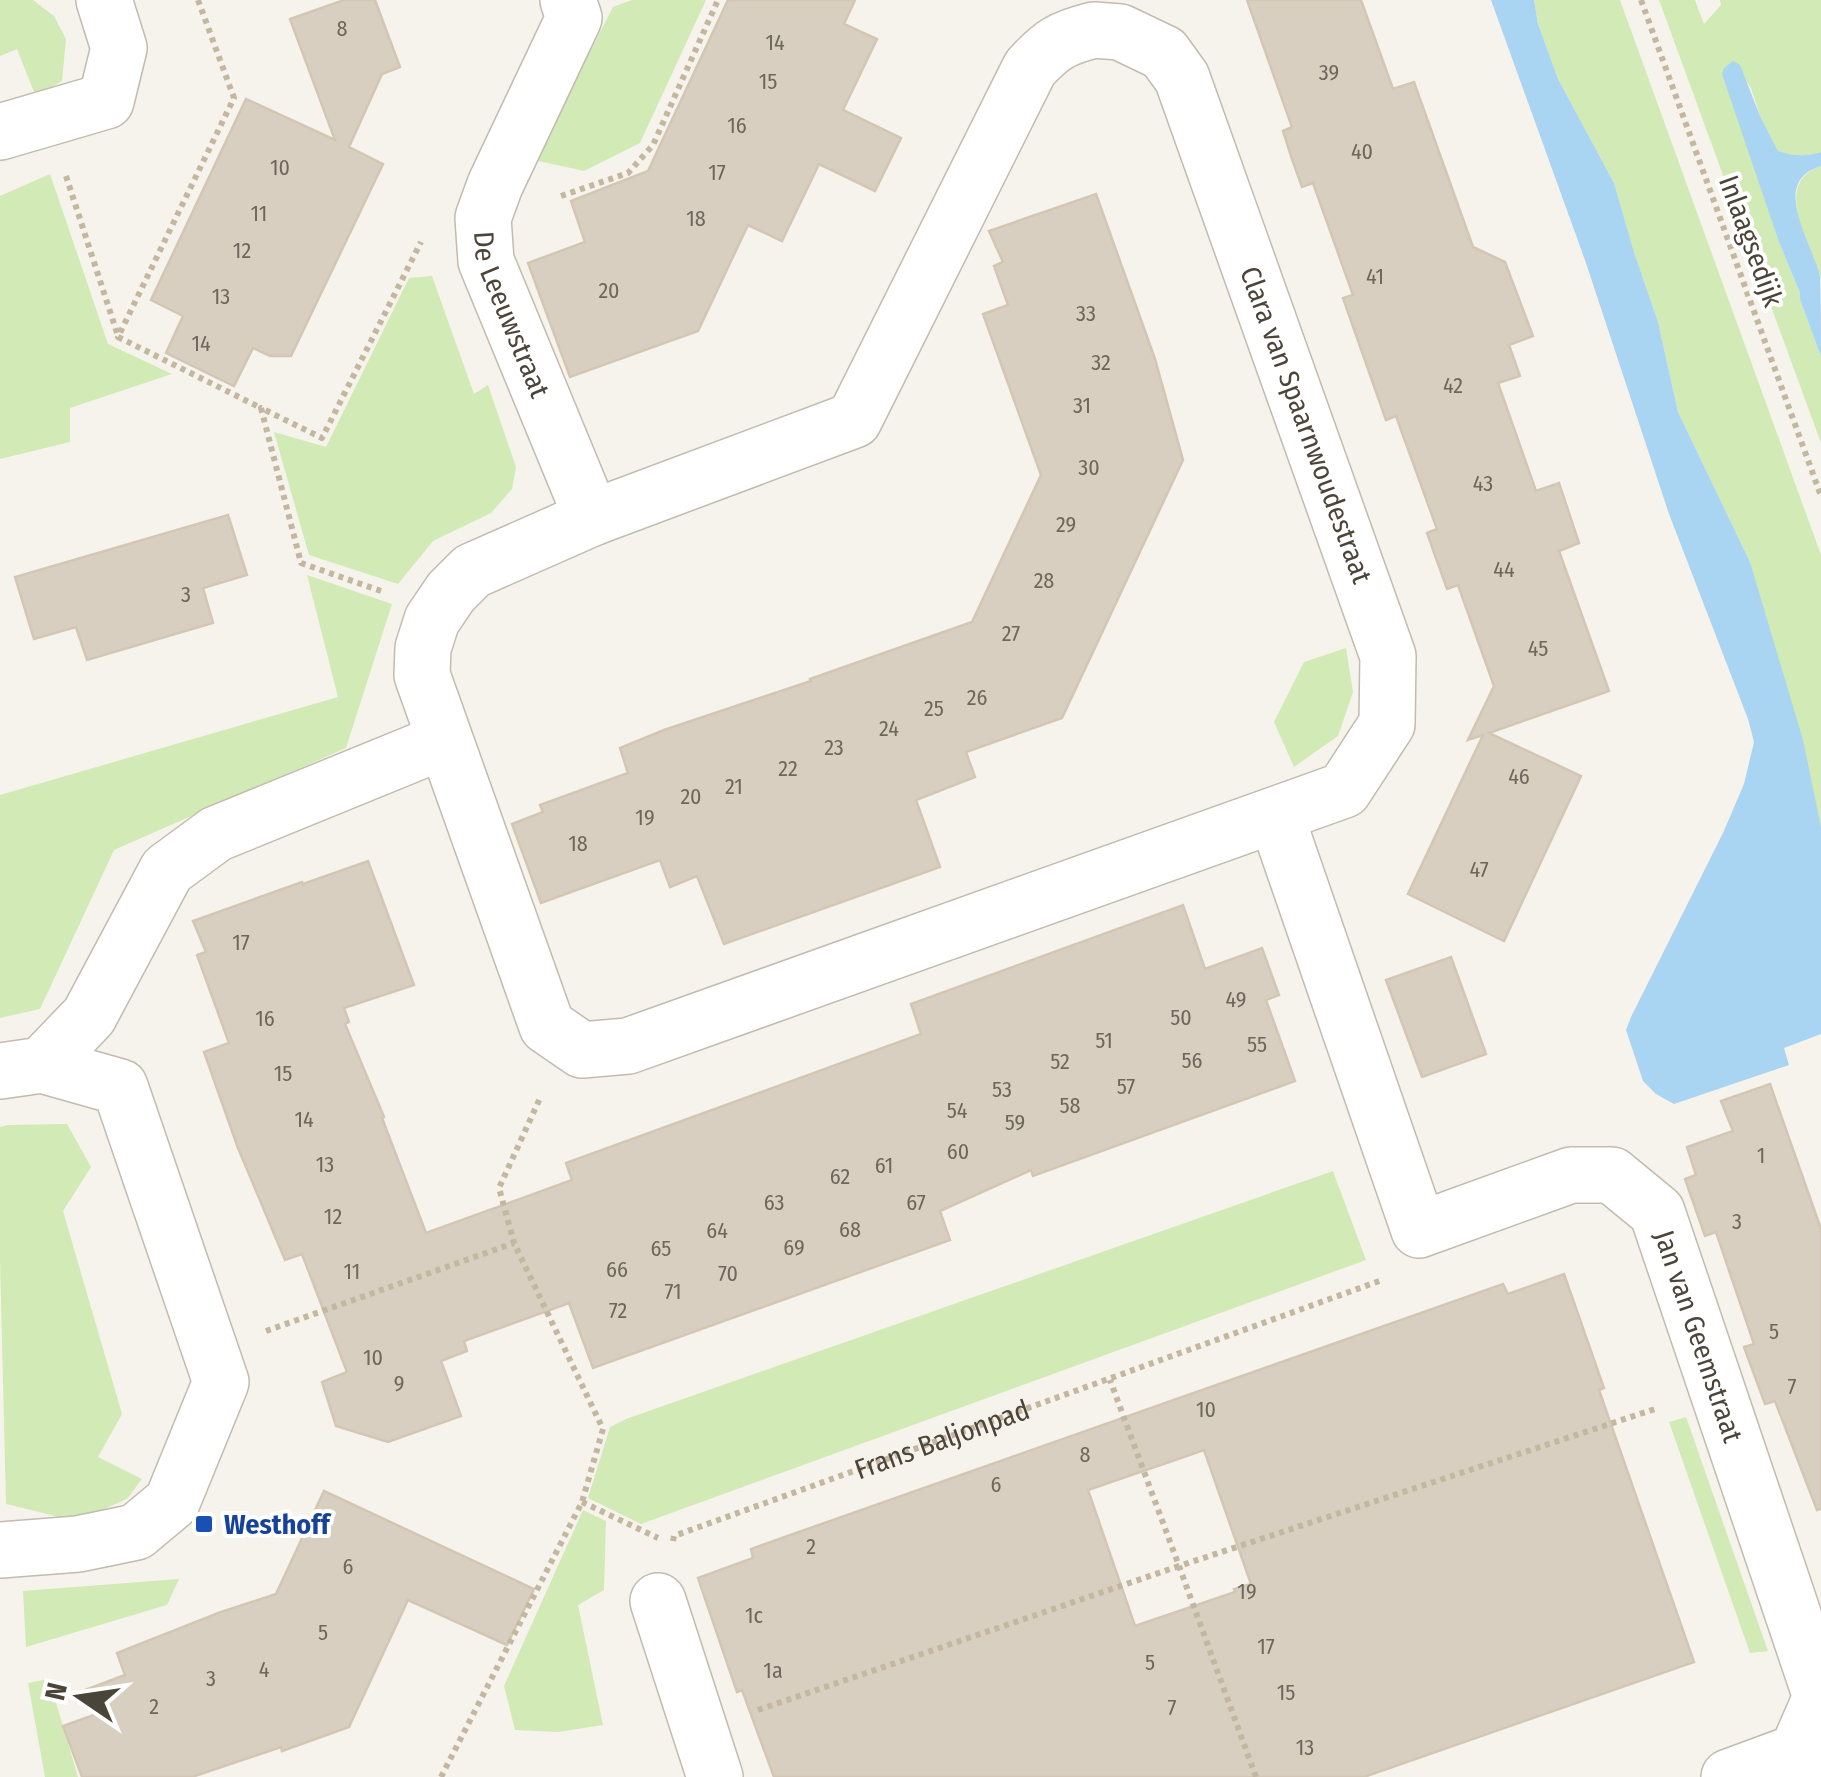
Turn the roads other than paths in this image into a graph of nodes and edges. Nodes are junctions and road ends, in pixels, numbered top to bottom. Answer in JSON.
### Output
{"nodes":[{"id":1,"x":104,"y":0,"type":"edge"},
{"id":2,"x":568,"y":0,"type":"edge"},
{"id":3,"x":24,"y":126,"type":"edge"},
{"id":4,"x":592,"y":518,"type":"junction"},
{"id":5,"x":444,"y":741,"type":"junction"},
{"id":6,"x":1276,"y":816,"type":"junction"},
{"id":7,"x":21,"y":1068,"type":"edge"},
{"id":8,"x":0,"y":1550,"type":"edge"},
{"id":9,"x":658,"y":1601,"type":"dead end"},
{"id":10,"x":708,"y":1753,"type":"edge"},
{"id":11,"x":1801,"y":1764,"type":"edge"},
{"id":12,"x":1729,"y":1777,"type":"edge"}],
"edges":[{"from":1,"to":3,"type":"street"},
{"from":2,"to":4,"type":"street","name":"De Leeuwstraat"},
{"from":4,"to":5,"type":"street","name":"Clara van Spaarnwoudestraat"},
{"from":4,"to":6,"type":"street","name":"Clara van Spaarnwoudestraat"},
{"from":5,"to":6,"type":"street","name":"Clara van Spaarnwoudestraat"},
{"from":5,"to":7,"type":"street"},
{"from":6,"to":11,"type":"street","name":"Jan van Geemstraat"},
{"from":7,"to":8,"type":"street"},
{"from":9,"to":10,"type":"street"},
{"from":11,"to":12,"type":"street"}]}
